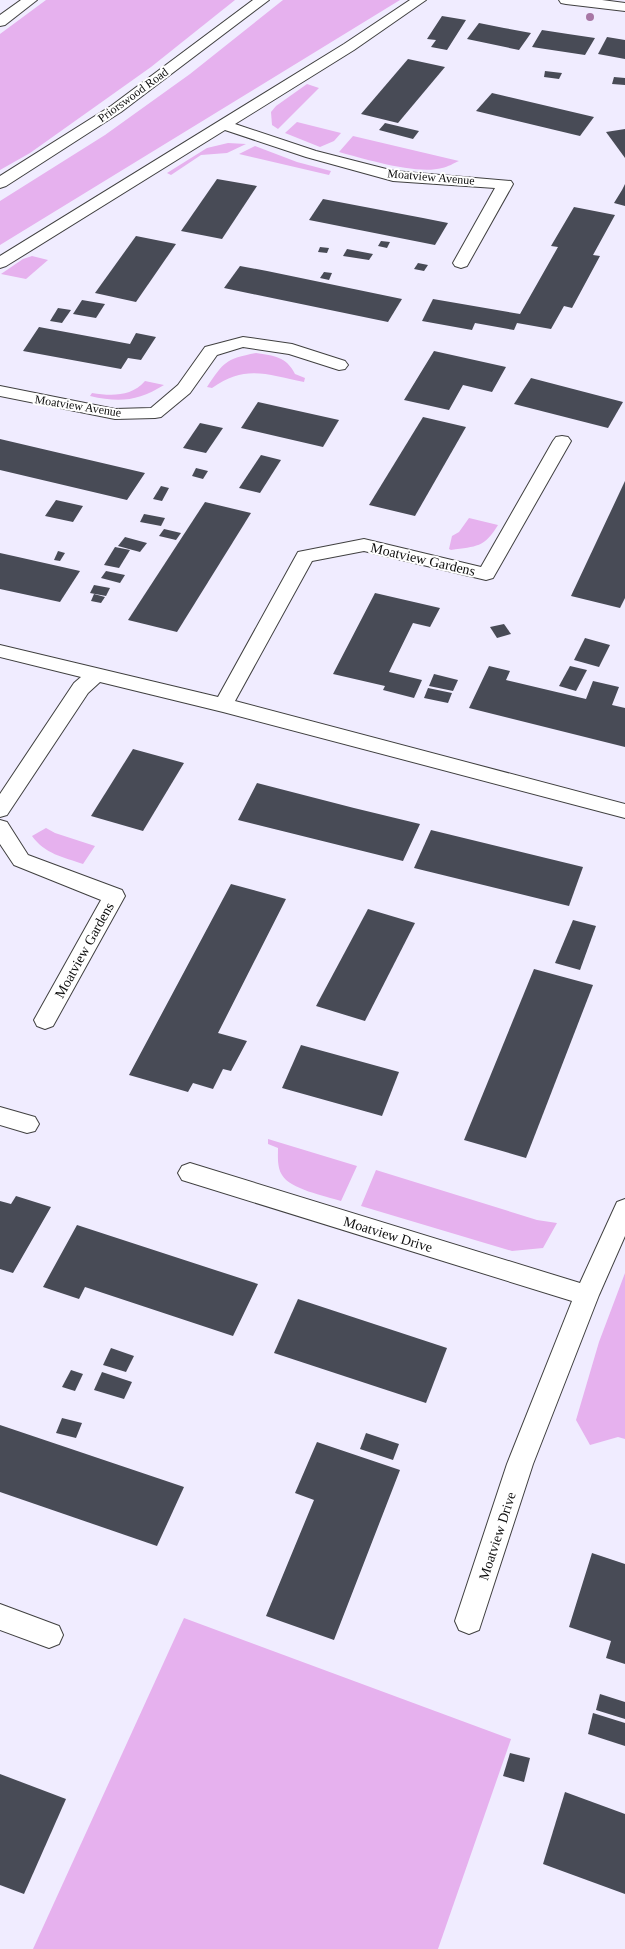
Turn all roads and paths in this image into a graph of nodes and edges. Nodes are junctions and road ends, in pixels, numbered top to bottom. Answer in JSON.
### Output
{"nodes":[{"id":1,"x":30,"y":0,"type":"edge"},
{"id":2,"x":262,"y":0,"type":"edge"},
{"id":3,"x":419,"y":0,"type":"edge"},
{"id":4,"x":566,"y":0,"type":"edge"},
{"id":5,"x":625,"y":7,"type":"edge"},
{"id":6,"x":0,"y":22,"type":"edge"},
{"id":7,"x":224,"y":125,"type":"junction"},
{"id":8,"x":0,"y":183,"type":"edge"},
{"id":9,"x":0,"y":263,"type":"edge"},
{"id":10,"x":461,"y":263,"type":"dead end"},
{"id":11,"x":339,"y":365,"type":"dead end"},
{"id":12,"x":0,"y":391,"type":"edge"},
{"id":13,"x":562,"y":441,"type":"dead end"},
{"id":14,"x":0,"y":651,"type":"edge"},
{"id":15,"x":96,"y":675,"type":"junction"},
{"id":16,"x":223,"y":705,"type":"junction"},
{"id":17,"x":0,"y":810,"type":"edge"},
{"id":18,"x":625,"y":810,"type":"edge"},
{"id":19,"x":0,"y":828,"type":"edge"},
{"id":20,"x":45,"y":1020,"type":"dead end"},
{"id":21,"x":0,"y":1116,"type":"edge"},
{"id":22,"x":27,"y":1124,"type":"dead end"},
{"id":23,"x":190,"y":1173,"type":"dead end"},
{"id":24,"x":625,"y":1209,"type":"edge"},
{"id":25,"x":587,"y":1295,"type":"junction"},
{"id":26,"x":0,"y":1617,"type":"edge"},
{"id":27,"x":469,"y":1621,"type":"dead end"},
{"id":28,"x":49,"y":1635,"type":"dead end"}],
"edges":[{"from":1,"to":6,"type":"street"},
{"from":2,"to":8,"type":"street","name":"Priorswood Road"},
{"from":3,"to":7,"type":"street"},
{"from":4,"to":5,"type":"street"},
{"from":7,"to":9,"type":"street"},
{"from":7,"to":10,"type":"street","name":"Moatview Avenue"},
{"from":11,"to":12,"type":"street","name":"Moatview Avenue"},
{"from":13,"to":16,"type":"street","name":"Moatview Gardens"},
{"from":14,"to":15,"type":"street"},
{"from":15,"to":16,"type":"street"},
{"from":15,"to":17,"type":"street"},
{"from":16,"to":18,"type":"street"},
{"from":19,"to":20,"type":"street","name":"Moatview Gardens"},
{"from":21,"to":22,"type":"street"},
{"from":23,"to":25,"type":"street","name":"Moatview Drive"},
{"from":24,"to":25,"type":"street","name":"Moatview Drive"},
{"from":25,"to":27,"type":"street","name":"Moatview Drive"},
{"from":26,"to":28,"type":"street"}]}
